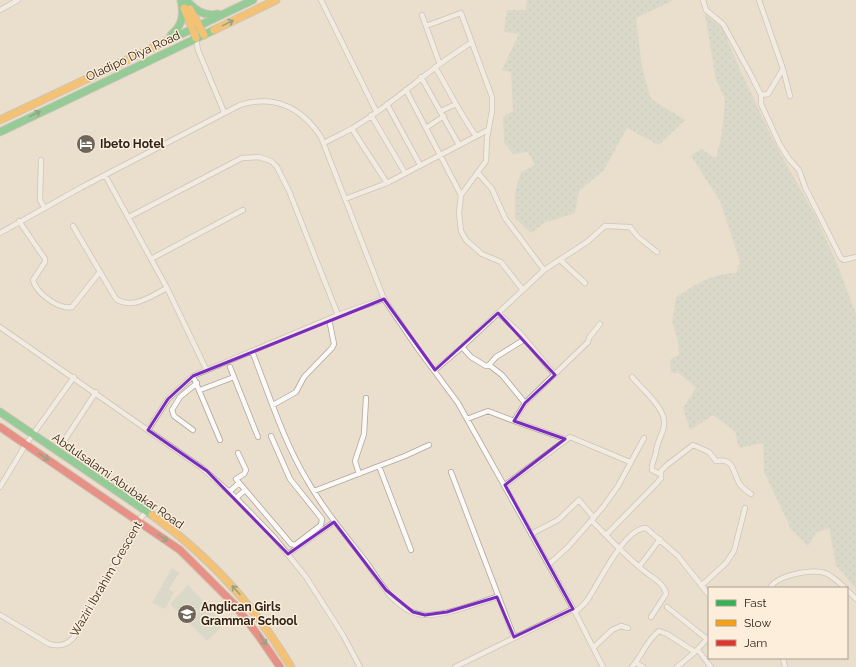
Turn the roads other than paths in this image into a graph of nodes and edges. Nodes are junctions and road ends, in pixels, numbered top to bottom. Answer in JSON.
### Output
{"nodes":[{"id":1,"x":18,"y":0,"type":"edge"},
{"id":2,"x":181,"y":0,"type":"edge"},
{"id":3,"x":185,"y":0,"type":"edge"},
{"id":4,"x":252,"y":0,"type":"edge"},
{"id":5,"x":276,"y":0,"type":"edge"},
{"id":6,"x":321,"y":0,"type":"edge"},
{"id":7,"x":703,"y":0,"type":"edge"},
{"id":8,"x":759,"y":0,"type":"edge"},
{"id":9,"x":234,"y":9,"type":"junction"},
{"id":10,"x":0,"y":10,"type":"edge"},
{"id":11,"x":422,"y":15,"type":"dead end"},
{"id":12,"x":196,"y":26,"type":"junction"},
{"id":13,"x":426,"y":26,"type":"junction"},
{"id":14,"x":204,"y":34,"type":"junction"},
{"id":15,"x":196,"y":38,"type":"junction"},
{"id":16,"x":471,"y":43,"type":"junction"},
{"id":17,"x":157,"y":45,"type":"junction"},
{"id":18,"x":439,"y":62,"type":"junction"},
{"id":19,"x":435,"y":66,"type":"junction"},
{"id":20,"x":782,"y":69,"type":"junction"},
{"id":21,"x":420,"y":78,"type":"junction"},
{"id":22,"x":406,"y":90,"type":"junction"},
{"id":23,"x":761,"y":96,"type":"junction"},
{"id":24,"x":790,"y":96,"type":"dead end"},
{"id":25,"x":387,"y":104,"type":"junction"},
{"id":26,"x":456,"y":104,"type":"junction"},
{"id":27,"x":376,"y":111,"type":"junction"},
{"id":28,"x":224,"y":112,"type":"junction"},
{"id":29,"x":442,"y":113,"type":"junction"},
{"id":30,"x":371,"y":115,"type":"junction"},
{"id":31,"x":0,"y":120,"type":"edge"},
{"id":32,"x":426,"y":128,"type":"junction"},
{"id":33,"x":352,"y":129,"type":"junction"},
{"id":34,"x":488,"y":130,"type":"junction"},
{"id":35,"x":0,"y":132,"type":"edge"},
{"id":36,"x":476,"y":136,"type":"junction"},
{"id":37,"x":324,"y":143,"type":"junction"},
{"id":38,"x":459,"y":145,"type":"junction"},
{"id":39,"x":440,"y":155,"type":"junction"},
{"id":40,"x":41,"y":160,"type":"dead end"},
{"id":41,"x":420,"y":166,"type":"junction"},
{"id":42,"x":405,"y":173,"type":"junction"},
{"id":43,"x":478,"y":174,"type":"junction"},
{"id":44,"x":105,"y":175,"type":"junction"},
{"id":45,"x":387,"y":183,"type":"junction"},
{"id":46,"x":461,"y":195,"type":"junction"},
{"id":47,"x":345,"y":199,"type":"junction"},
{"id":48,"x":44,"y":207,"type":"junction"},
{"id":49,"x":244,"y":210,"type":"dead end"},
{"id":50,"x":129,"y":217,"type":"junction"},
{"id":51,"x":19,"y":221,"type":"junction"},
{"id":52,"x":73,"y":226,"type":"dead end"},
{"id":53,"x":0,"y":233,"type":"edge"},
{"id":54,"x":657,"y":252,"type":"dead end"},
{"id":55,"x":856,"y":257,"type":"edge"},
{"id":56,"x":151,"y":259,"type":"junction"},
{"id":57,"x":560,"y":260,"type":"junction"},
{"id":58,"x":544,"y":270,"type":"junction"},
{"id":59,"x":100,"y":272,"type":"junction"},
{"id":60,"x":585,"y":284,"type":"dead end"},
{"id":61,"x":167,"y":288,"type":"junction"},
{"id":62,"x":522,"y":289,"type":"junction"},
{"id":63,"x":384,"y":299,"type":"junction"},
{"id":64,"x":498,"y":313,"type":"junction"},
{"id":65,"x":338,"y":315,"type":"junction"},
{"id":66,"x":329,"y":319,"type":"junction"},
{"id":67,"x":600,"y":324,"type":"dead end"},
{"id":68,"x":0,"y":327,"type":"edge"},
{"id":69,"x":525,"y":339,"type":"junction"},
{"id":70,"x":462,"y":347,"type":"junction"},
{"id":71,"x":252,"y":351,"type":"junction"},
{"id":72,"x":489,"y":365,"type":"junction"},
{"id":73,"x":230,"y":367,"type":"dead end"},
{"id":74,"x":206,"y":369,"type":"junction"},
{"id":75,"x":435,"y":370,"type":"junction"},
{"id":76,"x":555,"y":375,"type":"junction"},
{"id":77,"x":194,"y":376,"type":"junction"},
{"id":78,"x":632,"y":376,"type":"dead end"},
{"id":79,"x":74,"y":377,"type":"junction"},
{"id":80,"x":234,"y":377,"type":"junction"},
{"id":81,"x":197,"y":383,"type":"junction"},
{"id":82,"x":200,"y":390,"type":"junction"},
{"id":83,"x":96,"y":392,"type":"junction"},
{"id":84,"x":366,"y":398,"type":"dead end"},
{"id":85,"x":525,"y":404,"type":"junction"},
{"id":86,"x":273,"y":405,"type":"junction"},
{"id":87,"x":0,"y":412,"type":"edge"},
{"id":88,"x":467,"y":419,"type":"junction"},
{"id":89,"x":514,"y":421,"type":"junction"},
{"id":90,"x":0,"y":426,"type":"edge"},
{"id":91,"x":148,"y":430,"type":"junction"},
{"id":92,"x":193,"y":430,"type":"dead end"},
{"id":93,"x":32,"y":435,"type":"junction"},
{"id":94,"x":271,"y":436,"type":"dead end"},
{"id":95,"x":258,"y":437,"type":"dead end"},
{"id":96,"x":644,"y":438,"type":"dead end"},
{"id":97,"x":565,"y":439,"type":"junction"},
{"id":98,"x":220,"y":440,"type":"dead end"},
{"id":99,"x":26,"y":444,"type":"junction"},
{"id":100,"x":62,"y":444,"type":"dead end"},
{"id":101,"x":429,"y":445,"type":"dead end"},
{"id":102,"x":238,"y":453,"type":"dead end"},
{"id":103,"x":630,"y":462,"type":"junction"},
{"id":104,"x":379,"y":466,"type":"junction"},
{"id":105,"x":451,"y":472,"type":"dead end"},
{"id":106,"x":359,"y":474,"type":"junction"},
{"id":107,"x":660,"y":474,"type":"junction"},
{"id":108,"x":239,"y":483,"type":"junction"},
{"id":109,"x":505,"y":485,"type":"junction"},
{"id":110,"x":0,"y":487,"type":"edge"},
{"id":111,"x":245,"y":490,"type":"junction"},
{"id":112,"x":314,"y":491,"type":"junction"},
{"id":113,"x":229,"y":492,"type":"junction"},
{"id":114,"x":751,"y":494,"type":"dead end"},
{"id":115,"x":236,"y":498,"type":"junction"},
{"id":116,"x":745,"y":508,"type":"dead end"},
{"id":117,"x":146,"y":511,"type":"junction"},
{"id":118,"x":593,"y":519,"type":"junction"},
{"id":119,"x":138,"y":521,"type":"junction"},
{"id":120,"x":334,"y":522,"type":"junction"},
{"id":121,"x":531,"y":534,"type":"junction"},
{"id":122,"x":606,"y":535,"type":"junction"},
{"id":123,"x":660,"y":539,"type":"junction"},
{"id":124,"x":411,"y":550,"type":"dead end"},
{"id":125,"x":619,"y":550,"type":"junction"},
{"id":126,"x":288,"y":554,"type":"junction"},
{"id":127,"x":548,"y":564,"type":"junction"},
{"id":128,"x":639,"y":567,"type":"junction"},
{"id":129,"x":702,"y":586,"type":"junction"},
{"id":130,"x":771,"y":587,"type":"edge"},
{"id":131,"x":844,"y":587,"type":"edge"},
{"id":132,"x":848,"y":591,"type":"edge"},
{"id":133,"x":708,"y":594,"type":"edge"},
{"id":134,"x":497,"y":597,"type":"junction"},
{"id":135,"x":856,"y":599,"type":"edge"},
{"id":136,"x":667,"y":607,"type":"dead end"},
{"id":137,"x":574,"y":610,"type":"junction"},
{"id":138,"x":0,"y":615,"type":"edge"},
{"id":139,"x":651,"y":617,"type":"dead end"},
{"id":140,"x":628,"y":628,"type":"dead end"},
{"id":141,"x":514,"y":637,"type":"junction"},
{"id":142,"x":708,"y":638,"type":"edge"},
{"id":143,"x":594,"y":647,"type":"junction"},
{"id":144,"x":696,"y":651,"type":"junction"},
{"id":145,"x":466,"y":662,"type":"junction"},
{"id":146,"x":636,"y":663,"type":"junction"},
{"id":147,"x":280,"y":667,"type":"edge"},
{"id":148,"x":291,"y":667,"type":"edge"},
{"id":149,"x":360,"y":667,"type":"edge"},
{"id":150,"x":455,"y":667,"type":"edge"},
{"id":151,"x":469,"y":667,"type":"edge"},
{"id":152,"x":603,"y":667,"type":"edge"},
{"id":153,"x":632,"y":667,"type":"edge"},
{"id":154,"x":643,"y":667,"type":"edge"},
{"id":155,"x":677,"y":667,"type":"edge"},
{"id":156,"x":711,"y":667,"type":"edge"}],
"edges":[{"from":1,"to":10,"type":"street"},
{"from":2,"to":12,"type":"main road"},
{"from":2,"to":17,"type":"main road"},
{"from":3,"to":9,"type":"main road"},
{"from":3,"to":12,"type":"main road"},
{"from":4,"to":9,"type":"main road","name":"Oladipo Diya Road"},
{"from":14,"to":5,"type":"main road","name":"Oladipo Diya Road","one_way":true},
{"from":6,"to":27,"type":"street"},
{"from":7,"to":23,"type":"street"},
{"from":8,"to":20,"type":"street"},
{"from":9,"to":12,"type":"main road","name":"Oladipo Diya Road"},
{"from":11,"to":13,"type":"street"},
{"from":12,"to":14,"type":"main road"},
{"from":12,"to":15,"type":"main road"},
{"from":12,"to":17,"type":"main road","name":"Oladipo Diya Road"},
{"from":13,"to":16,"type":"street"},
{"from":13,"to":18,"type":"street"},
{"from":14,"to":15,"type":"main road","name":"Oladipo Diya Road"},
{"from":15,"to":28,"type":"street"},
{"from":35,"to":15,"type":"main road","name":"Oladipo Diya Road","one_way":true},
{"from":16,"to":18,"type":"street"},
{"from":16,"to":34,"type":"street"},
{"from":17,"to":31,"type":"main road","name":"Oladipo Diya Road"},
{"from":18,"to":19,"type":"street"},
{"from":19,"to":21,"type":"street"},
{"from":19,"to":26,"type":"street"},
{"from":20,"to":23,"type":"street"},
{"from":20,"to":24,"type":"street"},
{"from":21,"to":22,"type":"street"},
{"from":21,"to":29,"type":"street"},
{"from":22,"to":25,"type":"street"},
{"from":22,"to":32,"type":"street"},
{"from":23,"to":55,"type":"street"},
{"from":25,"to":27,"type":"street"},
{"from":25,"to":41,"type":"street"},
{"from":26,"to":29,"type":"street"},
{"from":26,"to":36,"type":"street"},
{"from":27,"to":30,"type":"street"},
{"from":28,"to":37,"type":"street"},
{"from":28,"to":44,"type":"street"},
{"from":29,"to":32,"type":"street"},
{"from":29,"to":38,"type":"street"},
{"from":30,"to":33,"type":"street"},
{"from":30,"to":42,"type":"street"},
{"from":32,"to":39,"type":"street"},
{"from":33,"to":37,"type":"street"},
{"from":33,"to":45,"type":"street"},
{"from":34,"to":36,"type":"street"},
{"from":34,"to":43,"type":"street"},
{"from":36,"to":38,"type":"street"},
{"from":37,"to":47,"type":"street"},
{"from":38,"to":39,"type":"street"},
{"from":39,"to":41,"type":"street"},
{"from":39,"to":46,"type":"street"},
{"from":40,"to":48,"type":"street"},
{"from":41,"to":42,"type":"street"},
{"from":42,"to":45,"type":"street"},
{"from":43,"to":46,"type":"street"},
{"from":43,"to":58,"type":"street"},
{"from":44,"to":48,"type":"street"},
{"from":44,"to":50,"type":"street"},
{"from":45,"to":47,"type":"street"},
{"from":46,"to":62,"type":"street"},
{"from":47,"to":63,"type":"street"},
{"from":48,"to":51,"type":"street"},
{"from":49,"to":56,"type":"street"},
{"from":50,"to":56,"type":"street"},
{"from":50,"to":65,"type":"street"},
{"from":51,"to":53,"type":"street"},
{"from":51,"to":59,"type":"street"},
{"from":52,"to":59,"type":"street"},
{"from":54,"to":57,"type":"street"},
{"from":56,"to":61,"type":"street"},
{"from":57,"to":58,"type":"street"},
{"from":57,"to":60,"type":"street"},
{"from":58,"to":62,"type":"street"},
{"from":59,"to":61,"type":"street"},
{"from":61,"to":74,"type":"street"},
{"from":62,"to":64,"type":"street"},
{"from":63,"to":65,"type":"street"},
{"from":63,"to":75,"type":"street"},
{"from":64,"to":69,"type":"street"},
{"from":64,"to":70,"type":"street"},
{"from":65,"to":66,"type":"street"},
{"from":66,"to":71,"type":"street"},
{"from":66,"to":86,"type":"street"},
{"from":67,"to":76,"type":"street"},
{"from":68,"to":79,"type":"street"},
{"from":69,"to":72,"type":"street"},
{"from":69,"to":76,"type":"street"},
{"from":70,"to":72,"type":"street"},
{"from":70,"to":75,"type":"street"},
{"from":71,"to":74,"type":"street"},
{"from":71,"to":86,"type":"street"},
{"from":72,"to":85,"type":"street"},
{"from":73,"to":80,"type":"street"},
{"from":74,"to":77,"type":"street"},
{"from":75,"to":88,"type":"street"},
{"from":76,"to":85,"type":"street"},
{"from":77,"to":81,"type":"street"},
{"from":77,"to":91,"type":"street"},
{"from":78,"to":107,"type":"street"},
{"from":79,"to":83,"type":"street"},
{"from":79,"to":93,"type":"street"},
{"from":80,"to":82,"type":"street"},
{"from":80,"to":95,"type":"street"},
{"from":81,"to":82,"type":"street"},
{"from":81,"to":92,"type":"street"},
{"from":82,"to":98,"type":"street"},
{"from":83,"to":91,"type":"street"},
{"from":83,"to":100,"type":"street"},
{"from":84,"to":106,"type":"street"},
{"from":85,"to":89,"type":"street"},
{"from":86,"to":112,"type":"street"},
{"from":87,"to":93,"type":"main road","name":"Abdulsalami Abubakar Road"},
{"from":88,"to":89,"type":"street"},
{"from":88,"to":109,"type":"street"},
{"from":89,"to":97,"type":"street"},
{"from":90,"to":99,"type":"main road","name":"Abdulsalami Abubakar Road"},
{"from":91,"to":113,"type":"street"},
{"from":93,"to":99,"type":"street"},
{"from":93,"to":117,"type":"main road","name":"Abdulsalami Abubakar Road"},
{"from":94,"to":111,"type":"street"},
{"from":96,"to":103,"type":"street"},
{"from":97,"to":103,"type":"street"},
{"from":97,"to":109,"type":"street"},
{"from":99,"to":110,"type":"street"},
{"from":99,"to":119,"type":"main road","name":"Abdulsalami Abubakar Road","one_way":true},
{"from":101,"to":104,"type":"street"},
{"from":102,"to":108,"type":"street"},
{"from":103,"to":118,"type":"street"},
{"from":104,"to":106,"type":"street"},
{"from":104,"to":124,"type":"street"},
{"from":105,"to":134,"type":"street"},
{"from":106,"to":112,"type":"street"},
{"from":107,"to":114,"type":"street"},
{"from":107,"to":122,"type":"street"},
{"from":108,"to":111,"type":"street"},
{"from":108,"to":113,"type":"street"},
{"from":109,"to":121,"type":"street"},
{"from":111,"to":115,"type":"street"},
{"from":112,"to":120,"type":"street"},
{"from":113,"to":115,"type":"street"},
{"from":115,"to":126,"type":"street"},
{"from":116,"to":129,"type":"street"},
{"from":117,"to":119,"type":"street","name":"Waziri Ibrahim Crescent"},
{"from":148,"to":117,"type":"main road","name":"Abdulsalami Abubakar Road","one_way":true},
{"from":118,"to":121,"type":"street"},
{"from":118,"to":122,"type":"street"},
{"from":118,"to":127,"type":"street"},
{"from":119,"to":138,"type":"street","name":"Waziri Ibrahim Crescent"},
{"from":119,"to":147,"type":"main road","name":"Abdulsalami Abubakar Road","one_way":true},
{"from":120,"to":126,"type":"street"},
{"from":120,"to":134,"type":"street"},
{"from":121,"to":127,"type":"street"},
{"from":122,"to":125,"type":"street"},
{"from":123,"to":125,"type":"street"},
{"from":123,"to":128,"type":"street"},
{"from":123,"to":129,"type":"street"},
{"from":125,"to":128,"type":"street"},
{"from":125,"to":137,"type":"street"},
{"from":126,"to":149,"type":"street"},
{"from":127,"to":137,"type":"street"},
{"from":128,"to":139,"type":"street"},
{"from":129,"to":133,"type":"street"},
{"from":130,"to":131,"type":"street"},
{"from":132,"to":135,"type":"street"},
{"from":134,"to":141,"type":"street"},
{"from":136,"to":142,"type":"street"},
{"from":137,"to":141,"type":"street"},
{"from":137,"to":143,"type":"street"},
{"from":140,"to":143,"type":"street"},
{"from":141,"to":145,"type":"street"},
{"from":142,"to":144,"type":"street"},
{"from":143,"to":152,"type":"street"},
{"from":144,"to":146,"type":"street"},
{"from":144,"to":155,"type":"street"},
{"from":144,"to":156,"type":"street"},
{"from":145,"to":150,"type":"street"},
{"from":145,"to":151,"type":"street"},
{"from":146,"to":153,"type":"street"},
{"from":146,"to":154,"type":"street"}]}
